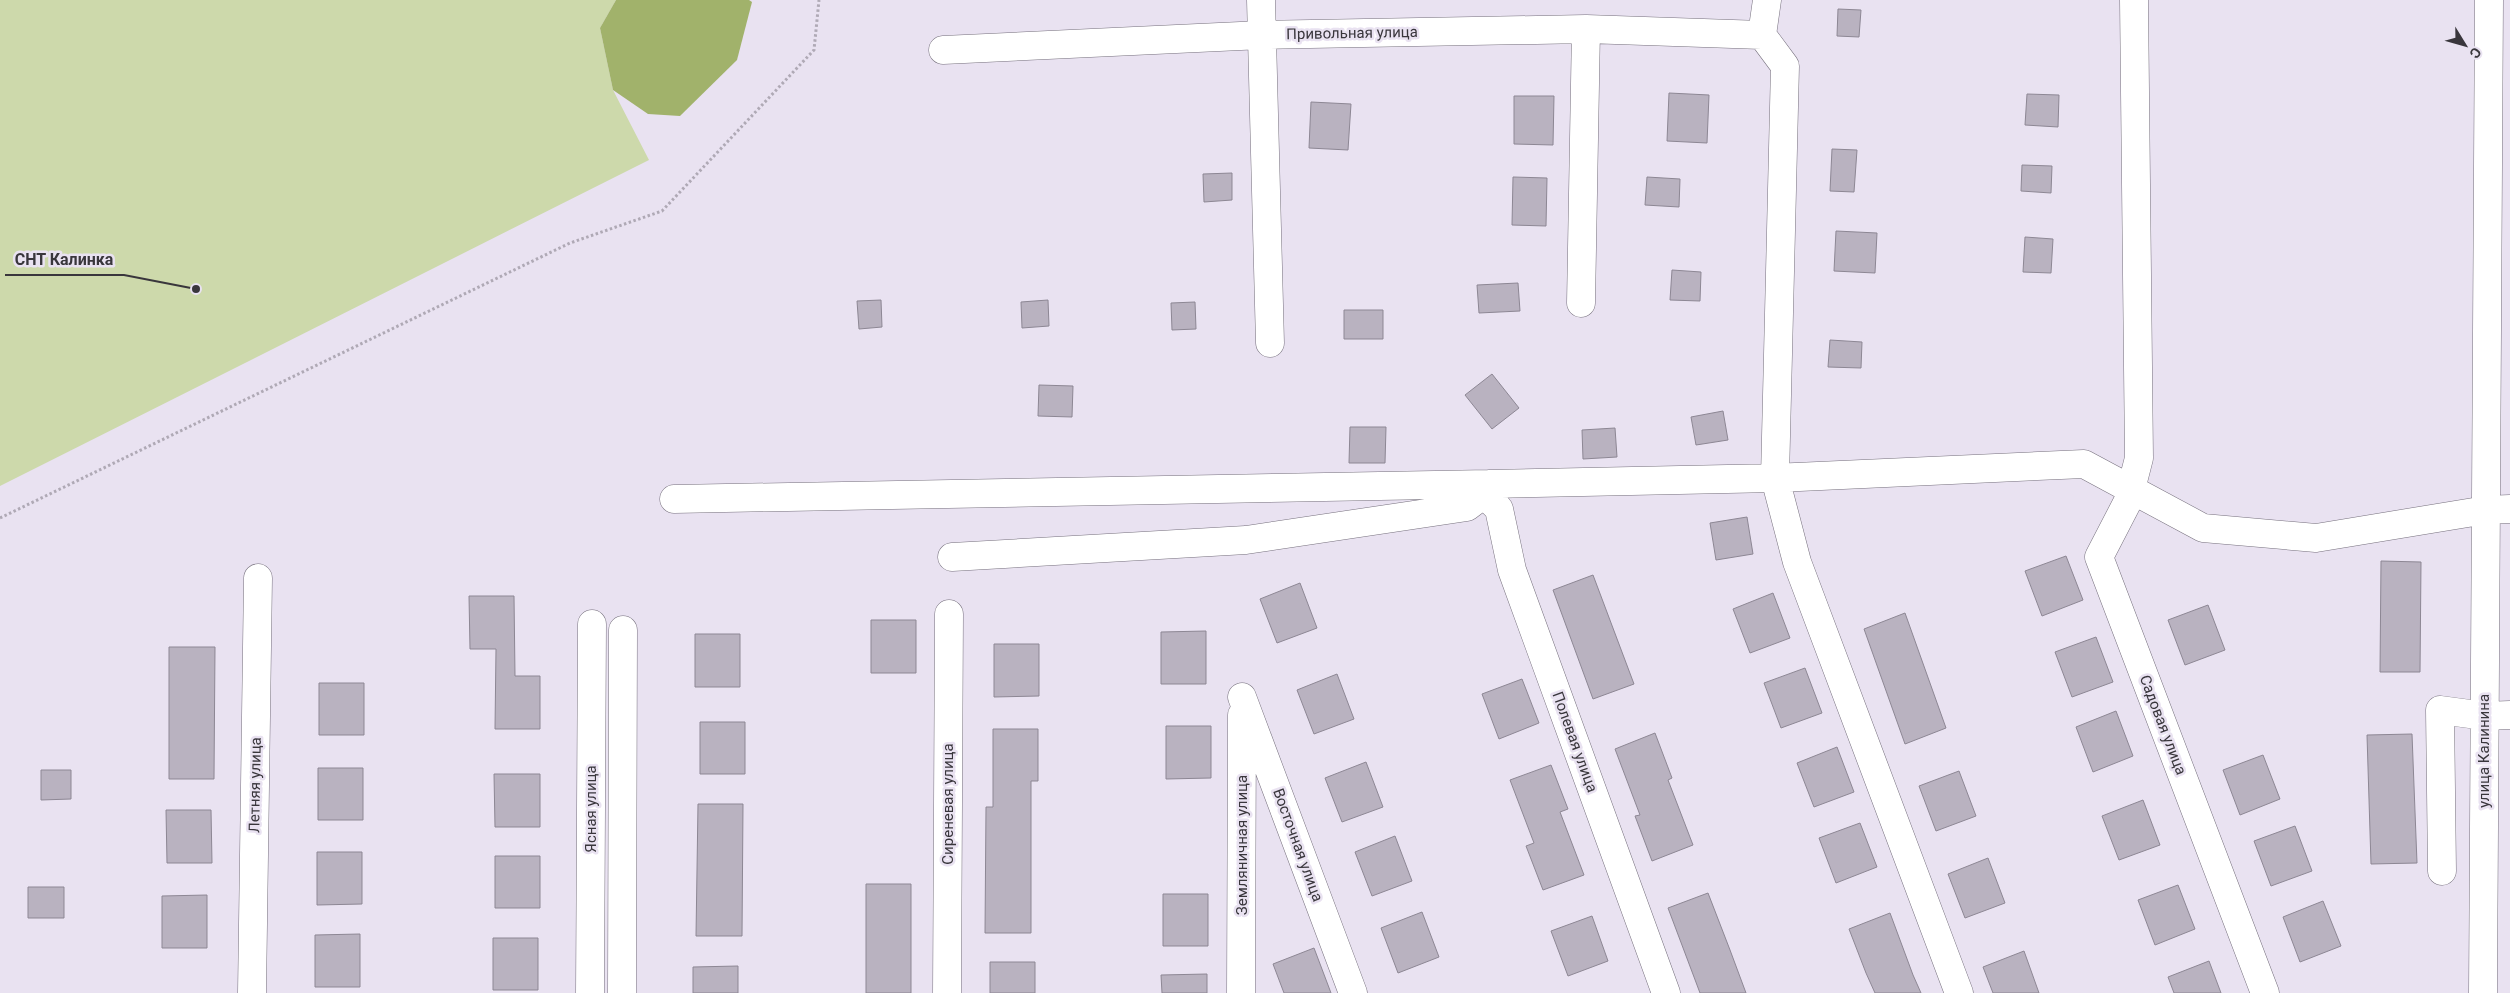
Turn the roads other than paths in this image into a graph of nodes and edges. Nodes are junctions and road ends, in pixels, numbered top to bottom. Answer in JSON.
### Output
{"nodes":[{"id":1,"x":1261,"y":0,"type":"edge"},
{"id":2,"x":1768,"y":0,"type":"edge"},
{"id":3,"x":2134,"y":0,"type":"edge"},
{"id":4,"x":2489,"y":0,"type":"edge"},
{"id":5,"x":1586,"y":29,"type":"junction"},
{"id":6,"x":1262,"y":35,"type":"junction"},
{"id":7,"x":1762,"y":35,"type":"junction"},
{"id":8,"x":943,"y":50,"type":"dead end"},
{"id":9,"x":1581,"y":302,"type":"dead end"},
{"id":10,"x":1270,"y":342,"type":"dead end"},
{"id":11,"x":1775,"y":478,"type":"junction"},
{"id":12,"x":2132,"y":488,"type":"junction"},
{"id":13,"x":1486,"y":489,"type":"junction"},
{"id":14,"x":674,"y":499,"type":"dead end"},
{"id":15,"x":2498,"y":510,"type":"edge"},
{"id":16,"x":952,"y":557,"type":"dead end"},
{"id":17,"x":258,"y":578,"type":"dead end"},
{"id":18,"x":949,"y":614,"type":"dead end"},
{"id":19,"x":592,"y":624,"type":"dead end"},
{"id":20,"x":623,"y":630,"type":"dead end"},
{"id":21,"x":1242,"y":697,"type":"joint"},
{"id":22,"x":2497,"y":716,"type":"edge"},
{"id":23,"x":2442,"y":871,"type":"dead end"},
{"id":24,"x":252,"y":993,"type":"edge"},
{"id":25,"x":590,"y":993,"type":"edge"},
{"id":26,"x":622,"y":993,"type":"edge"},
{"id":27,"x":947,"y":993,"type":"edge"},
{"id":28,"x":1241,"y":993,"type":"edge"},
{"id":29,"x":1353,"y":993,"type":"edge"},
{"id":30,"x":1666,"y":993,"type":"edge"},
{"id":31,"x":1960,"y":993,"type":"edge"},
{"id":32,"x":2265,"y":993,"type":"edge"},
{"id":33,"x":2483,"y":993,"type":"edge"}],
"edges":[{"from":1,"to":6,"type":"street"},
{"from":2,"to":7,"type":"street"},
{"from":3,"to":12,"type":"street","name":"Садовая улица"},
{"from":4,"to":15,"type":"street","name":"улица Калинина"},
{"from":5,"to":6,"type":"street","name":"Привольная улица"},
{"from":5,"to":7,"type":"street","name":"Привольная улица"},
{"from":5,"to":9,"type":"street"},
{"from":6,"to":8,"type":"street","name":"Привольная улица"},
{"from":6,"to":10,"type":"street"},
{"from":7,"to":11,"type":"street"},
{"from":11,"to":12,"type":"street"},
{"from":11,"to":13,"type":"street"},
{"from":11,"to":31,"type":"street"},
{"from":12,"to":15,"type":"street"},
{"from":12,"to":32,"type":"street","name":"Садовая улица"},
{"from":13,"to":14,"type":"street"},
{"from":13,"to":16,"type":"street"},
{"from":13,"to":30,"type":"street","name":"Полевая улица"},
{"from":15,"to":22,"type":"street","name":"улица Калинина"},
{"from":17,"to":24,"type":"street","name":"Летняя улица"},
{"from":18,"to":27,"type":"street","name":"Сиреневая улица"},
{"from":19,"to":25,"type":"street","name":"Ясная улица"},
{"from":20,"to":26,"type":"street"},
{"from":21,"to":28,"type":"street","name":"Земляничная улица"},
{"from":21,"to":29,"type":"street","name":"Восточная улица"},
{"from":22,"to":23,"type":"street"},
{"from":22,"to":33,"type":"street","name":"улица Калинина"}]}
